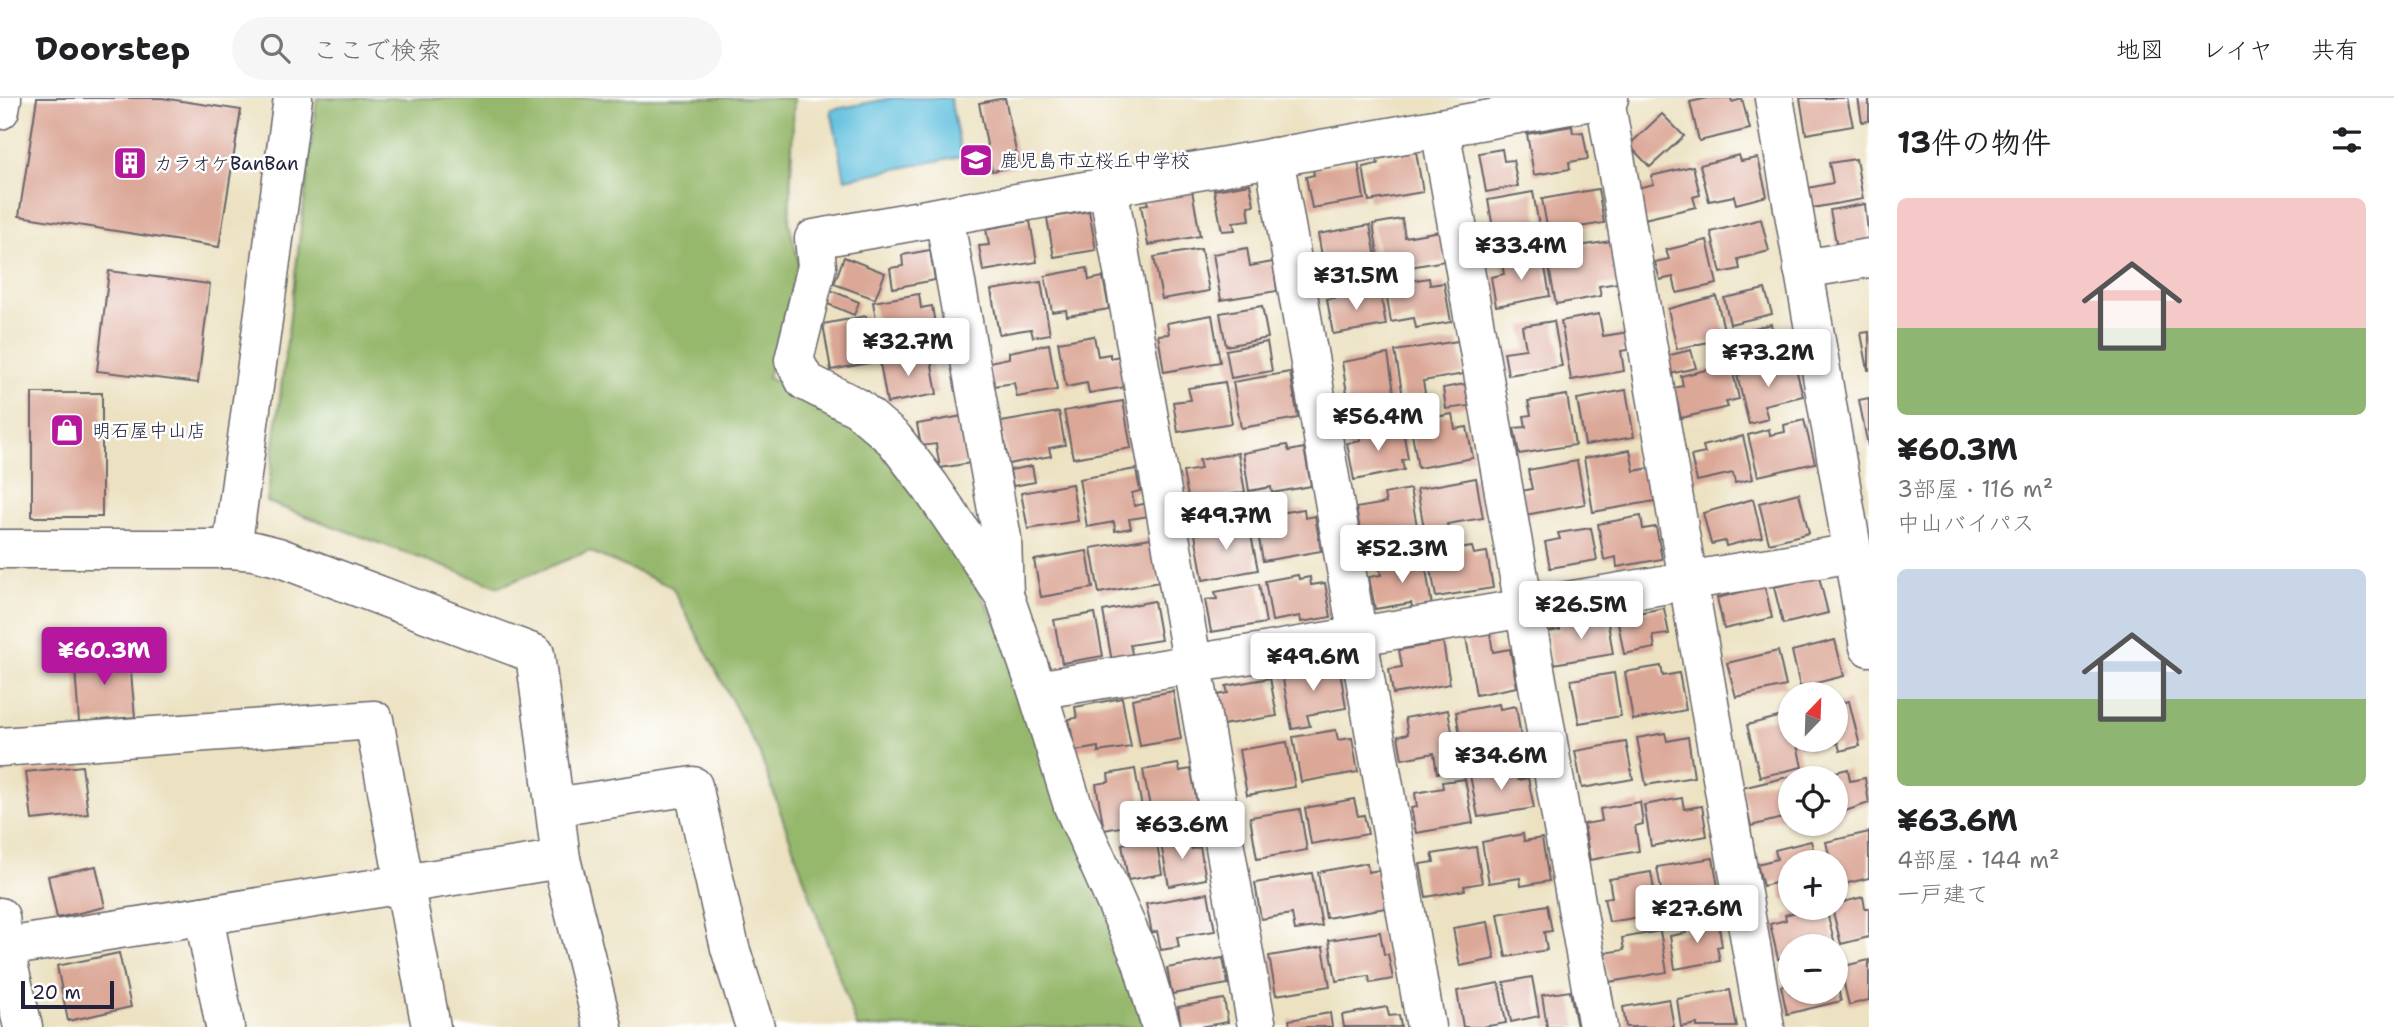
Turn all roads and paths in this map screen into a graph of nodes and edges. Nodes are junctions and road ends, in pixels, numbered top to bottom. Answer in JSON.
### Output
{"nodes":[{"id":1,"x":2,"y":98,"type":"edge"},
{"id":2,"x":293,"y":98,"type":"edge"},
{"id":3,"x":1607,"y":98,"type":"edge"},
{"id":4,"x":1774,"y":98,"type":"edge"},
{"id":5,"x":0,"y":110,"type":"edge"},
{"id":6,"x":1440,"y":128,"type":"junction"},
{"id":7,"x":1275,"y":157,"type":"junction"},
{"id":8,"x":1108,"y":187,"type":"junction"},
{"id":9,"x":944,"y":216,"type":"junction"},
{"id":10,"x":1869,"y":258,"type":"edge"},
{"id":11,"x":1803,"y":269,"type":"junction"},
{"id":12,"x":0,"y":549,"type":"edge"},
{"id":13,"x":232,"y":549,"type":"junction"},
{"id":14,"x":1853,"y":553,"type":"junction"},
{"id":15,"x":1688,"y":580,"type":"junction"},
{"id":16,"x":1003,"y":596,"type":"junction"},
{"id":17,"x":1524,"y":608,"type":"junction"},
{"id":18,"x":1358,"y":636,"type":"junction"},
{"id":19,"x":1869,"y":647,"type":"edge"},
{"id":20,"x":1192,"y":664,"type":"junction"},
{"id":21,"x":1037,"y":690,"type":"junction"},
{"id":22,"x":0,"y":747,"type":"edge"},
{"id":23,"x":555,"y":807,"type":"junction"},
{"id":24,"x":561,"y":859,"type":"junction"},
{"id":25,"x":404,"y":884,"type":"junction"},
{"id":26,"x":204,"y":916,"type":"junction"},
{"id":27,"x":1,"y":937,"type":"edge"},
{"id":28,"x":23,"y":1027,"type":"edge"},
{"id":29,"x":225,"y":1027,"type":"edge"},
{"id":30,"x":431,"y":1027,"type":"edge"},
{"id":31,"x":603,"y":1027,"type":"edge"},
{"id":32,"x":755,"y":1027,"type":"edge"},
{"id":33,"x":1161,"y":1027,"type":"edge"},
{"id":34,"x":1257,"y":1027,"type":"edge"},
{"id":35,"x":1426,"y":1027,"type":"edge"},
{"id":36,"x":1598,"y":1027,"type":"edge"},
{"id":37,"x":1765,"y":1027,"type":"edge"}],
"edges":[{"from":1,"to":5,"type":"street"},
{"from":2,"to":13,"type":"street"},
{"from":3,"to":6,"type":"street"},
{"from":3,"to":15,"type":"street"},
{"from":4,"to":11,"type":"street"},
{"from":6,"to":7,"type":"street"},
{"from":6,"to":17,"type":"street"},
{"from":7,"to":8,"type":"street"},
{"from":7,"to":18,"type":"street"},
{"from":8,"to":9,"type":"street"},
{"from":8,"to":20,"type":"street"},
{"from":9,"to":16,"type":"street"},
{"from":9,"to":16,"type":"street"},
{"from":10,"to":11,"type":"street"},
{"from":11,"to":14,"type":"street"},
{"from":12,"to":13,"type":"street"},
{"from":13,"to":23,"type":"street"},
{"from":14,"to":15,"type":"street"},
{"from":14,"to":19,"type":"street"},
{"from":15,"to":17,"type":"street"},
{"from":15,"to":37,"type":"street"},
{"from":16,"to":21,"type":"street"},
{"from":17,"to":18,"type":"street"},
{"from":17,"to":36,"type":"street"},
{"from":18,"to":20,"type":"street"},
{"from":18,"to":35,"type":"street"},
{"from":20,"to":21,"type":"street"},
{"from":20,"to":34,"type":"street"},
{"from":21,"to":33,"type":"street"},
{"from":22,"to":25,"type":"street"},
{"from":23,"to":24,"type":"street"},
{"from":23,"to":32,"type":"street"},
{"from":24,"to":25,"type":"street"},
{"from":24,"to":31,"type":"street"},
{"from":25,"to":26,"type":"street"},
{"from":25,"to":30,"type":"street"},
{"from":26,"to":27,"type":"street"},
{"from":26,"to":29,"type":"street"},
{"from":27,"to":28,"type":"street"}]}
